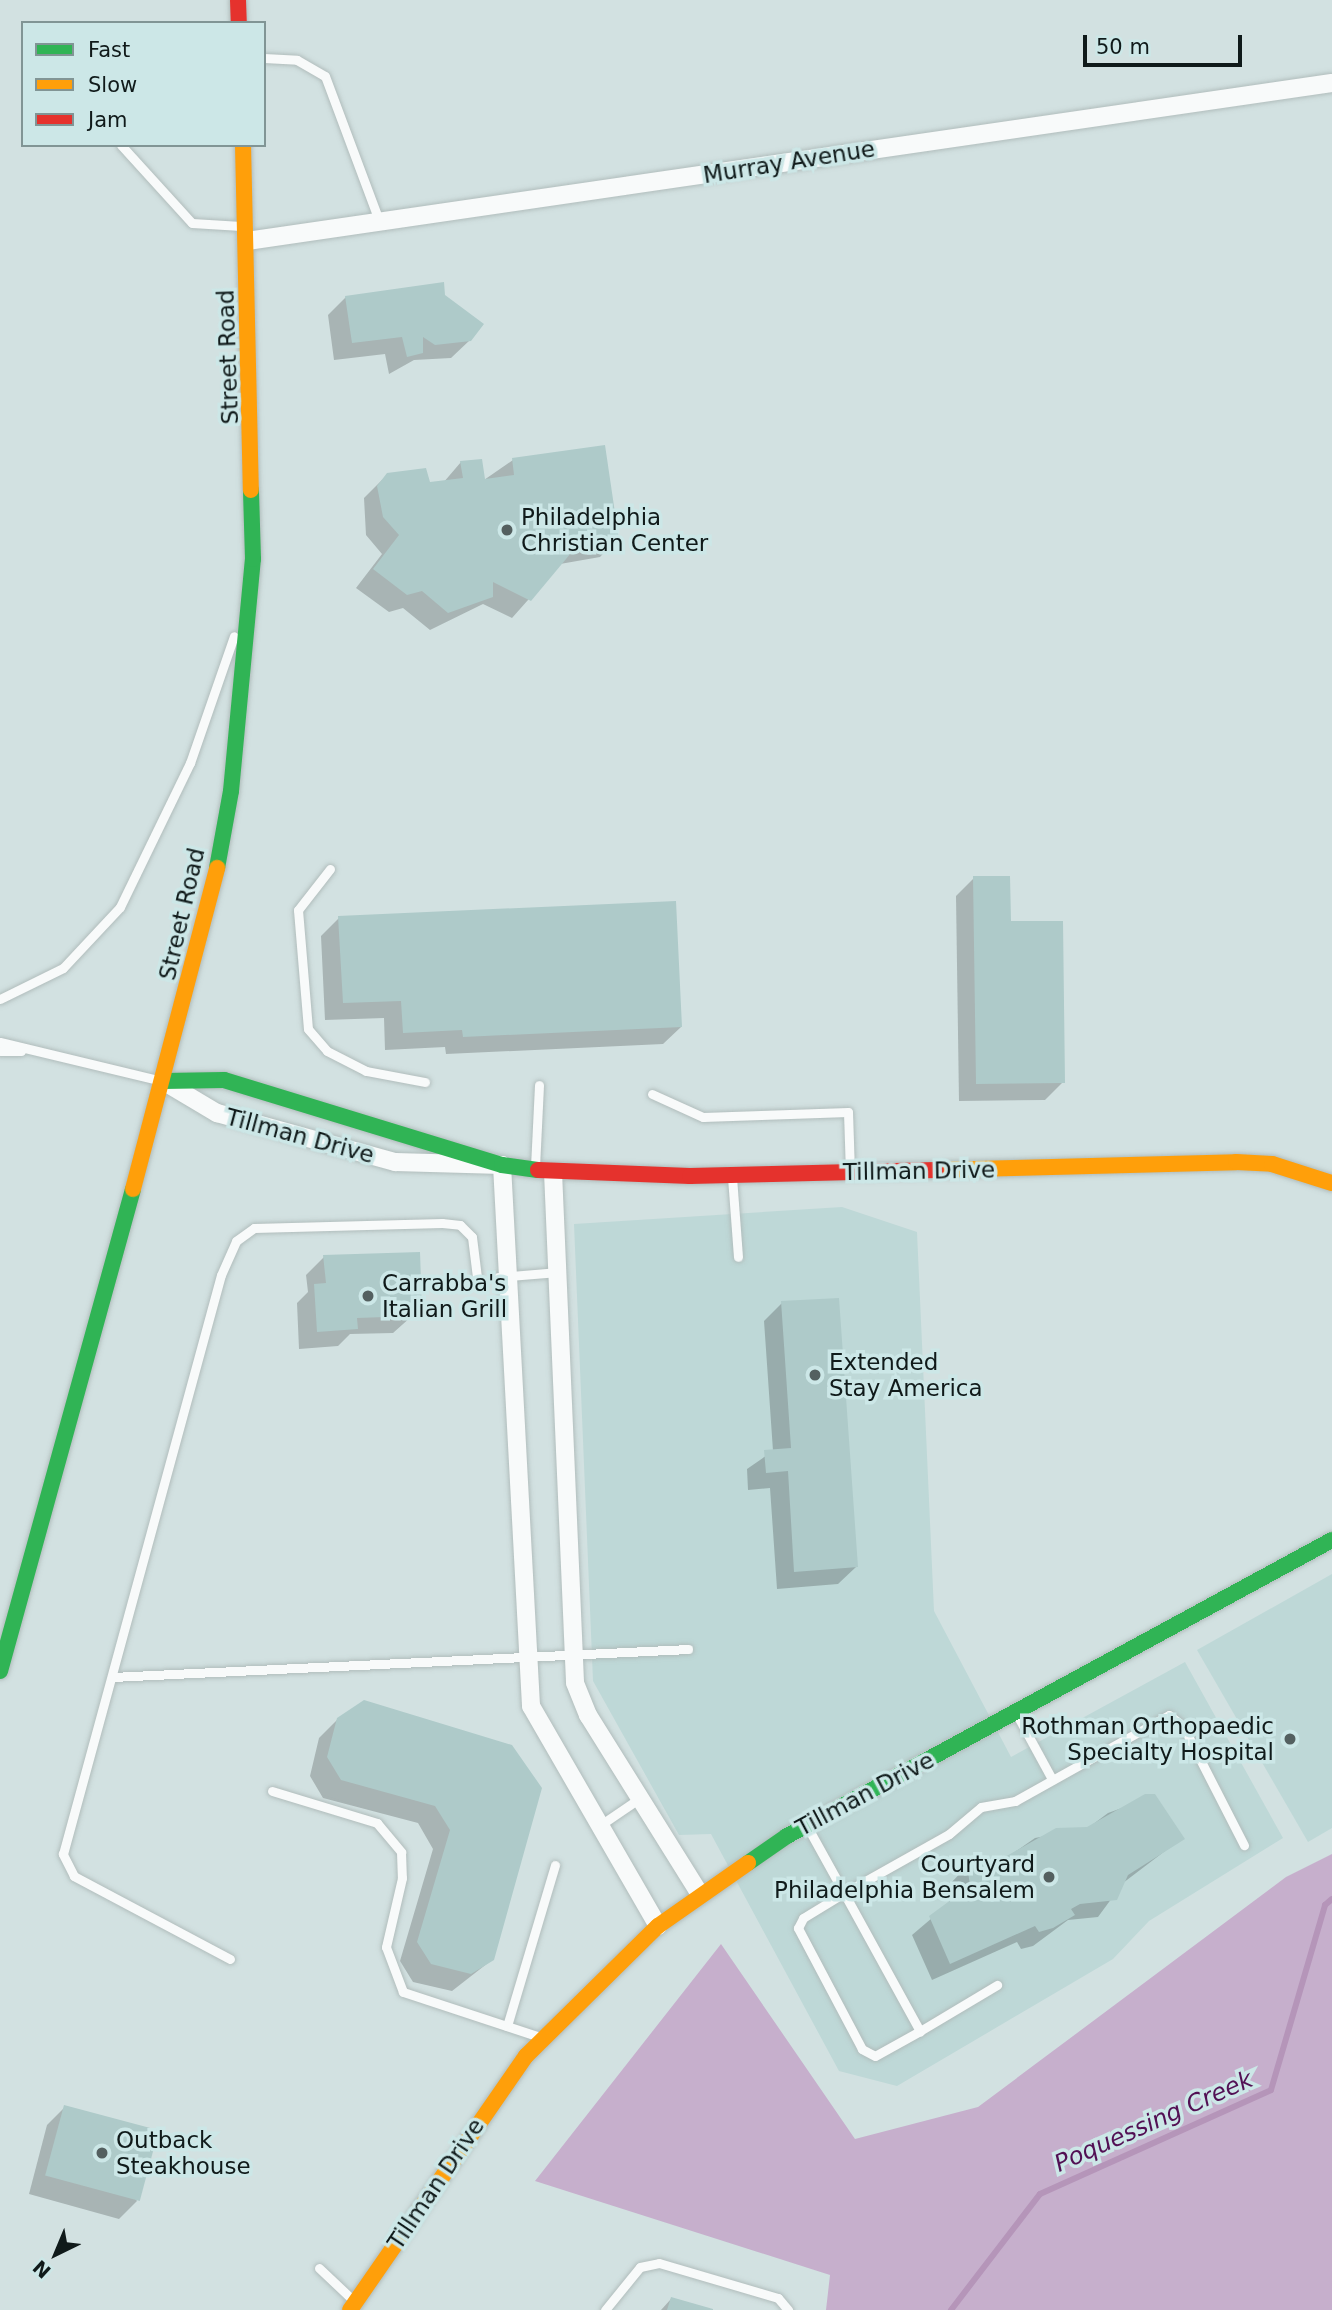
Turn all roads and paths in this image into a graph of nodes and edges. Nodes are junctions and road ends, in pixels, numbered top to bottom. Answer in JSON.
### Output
{"nodes":[{"id":1,"x":238,"y":0,"type":"edge"},
{"id":2,"x":239,"y":21,"type":"edge"},
{"id":3,"x":266,"y":58,"type":"edge"},
{"id":4,"x":1332,"y":83,"type":"edge"},
{"id":5,"x":123,"y":147,"type":"edge"},
{"id":6,"x":243,"y":147,"type":"edge"},
{"id":7,"x":380,"y":223,"type":"junction"},
{"id":8,"x":247,"y":233,"type":"junction"},
{"id":9,"x":253,"y":559,"type":"junction"},
{"id":10,"x":330,"y":869,"type":"dead end"},
{"id":11,"x":0,"y":999,"type":"edge"},
{"id":12,"x":0,"y":1042,"type":"edge"},
{"id":13,"x":0,"y":1051,"type":"edge"},
{"id":14,"x":30,"y":1051,"type":"junction"},
{"id":15,"x":163,"y":1081,"type":"junction"},
{"id":16,"x":425,"y":1082,"type":"dead end"},
{"id":17,"x":539,"y":1085,"type":"dead end"},
{"id":18,"x":652,"y":1094,"type":"dead end"},
{"id":19,"x":502,"y":1165,"type":"junction"},
{"id":20,"x":534,"y":1170,"type":"junction"},
{"id":21,"x":553,"y":1172,"type":"junction"},
{"id":22,"x":850,"y":1172,"type":"junction"},
{"id":23,"x":732,"y":1175,"type":"junction"},
{"id":24,"x":1332,"y":1183,"type":"edge"},
{"id":25,"x":738,"y":1258,"type":"dead end"},
{"id":26,"x":557,"y":1272,"type":"junction"},
{"id":27,"x":503,"y":1276,"type":"junction"},
{"id":28,"x":477,"y":1277,"type":"dead end"},
{"id":29,"x":1332,"y":1540,"type":"edge"},
{"id":30,"x":688,"y":1649,"type":"dead end"},
{"id":31,"x":2,"y":1657,"type":"edge"},
{"id":32,"x":571,"y":1657,"type":"junction"},
{"id":33,"x":528,"y":1661,"type":"junction"},
{"id":34,"x":0,"y":1671,"type":"edge"},
{"id":35,"x":111,"y":1677,"type":"junction"},
{"id":36,"x":1015,"y":1711,"type":"junction"},
{"id":37,"x":1052,"y":1779,"type":"junction"},
{"id":38,"x":272,"y":1791,"type":"dead end"},
{"id":39,"x":640,"y":1798,"type":"junction"},
{"id":40,"x":807,"y":1825,"type":"junction"},
{"id":41,"x":599,"y":1826,"type":"junction"},
{"id":42,"x":1244,"y":1845,"type":"dead end"},
{"id":43,"x":555,"y":1865,"type":"dead end"},
{"id":44,"x":844,"y":1893,"type":"junction"},
{"id":45,"x":700,"y":1894,"type":"junction"},
{"id":46,"x":658,"y":1926,"type":"junction"},
{"id":47,"x":230,"y":1959,"type":"dead end"},
{"id":48,"x":997,"y":1985,"type":"dead end"},
{"id":49,"x":507,"y":2026,"type":"junction"},
{"id":50,"x":919,"y":2031,"type":"junction"},
{"id":51,"x":542,"y":2038,"type":"junction"},
{"id":52,"x":318,"y":2268,"type":"dead end"},
{"id":53,"x":353,"y":2306,"type":"edge"},
{"id":54,"x":605,"y":2310,"type":"edge"},
{"id":55,"x":788,"y":2310,"type":"edge"}],
"edges":[{"from":1,"to":2,"type":"street"},
{"from":3,"to":7,"type":"lane"},
{"from":4,"to":7,"type":"street","name":"Murray Avenue"},
{"from":5,"to":8,"type":"lane"},
{"from":6,"to":8,"type":"street","name":"Street Road"},
{"from":7,"to":8,"type":"street","name":"Murray Avenue"},
{"from":8,"to":9,"type":"street","name":"Street Road"},
{"from":9,"to":11,"type":"lane"},
{"from":9,"to":15,"type":"street","name":"Street Road"},
{"from":10,"to":16,"type":"lane"},
{"from":12,"to":14,"type":"lane"},
{"from":13,"to":14,"type":"lane"},
{"from":14,"to":15,"type":"lane"},
{"from":15,"to":19,"type":"street","name":"Tillman Drive"},
{"from":15,"to":19,"type":"street","name":"Tillman Drive"},
{"from":15,"to":31,"type":"street","name":"Street Road"},
{"from":17,"to":20,"type":"lane"},
{"from":18,"to":22,"type":"lane"},
{"from":19,"to":20,"type":"street","name":"Tillman Drive"},
{"from":19,"to":27,"type":"street"},
{"from":20,"to":21,"type":"street","name":"Tillman Drive"},
{"from":21,"to":23,"type":"street","name":"Tillman Drive"},
{"from":21,"to":26,"type":"street"},
{"from":22,"to":23,"type":"street","name":"Tillman Drive"},
{"from":22,"to":24,"type":"street","name":"Tillman Drive"},
{"from":23,"to":25,"type":"lane"},
{"from":26,"to":27,"type":"lane"},
{"from":26,"to":32,"type":"street"},
{"from":27,"to":33,"type":"street"},
{"from":28,"to":35,"type":"lane"},
{"from":29,"to":36,"type":"street","name":"Tillman Drive"},
{"from":30,"to":32,"type":"lane"},
{"from":31,"to":34,"type":"street","name":"Street Road"},
{"from":32,"to":33,"type":"lane"},
{"from":32,"to":39,"type":"street"},
{"from":33,"to":35,"type":"lane"},
{"from":33,"to":41,"type":"street"},
{"from":35,"to":47,"type":"lane"},
{"from":36,"to":37,"type":"lane"},
{"from":36,"to":40,"type":"street","name":"Tillman Drive"},
{"from":37,"to":42,"type":"lane"},
{"from":37,"to":44,"type":"lane"},
{"from":38,"to":49,"type":"lane"},
{"from":39,"to":41,"type":"lane"},
{"from":39,"to":45,"type":"street"},
{"from":40,"to":44,"type":"lane"},
{"from":40,"to":45,"type":"street","name":"Tillman Drive"},
{"from":41,"to":46,"type":"street"},
{"from":43,"to":49,"type":"lane"},
{"from":44,"to":50,"type":"lane"},
{"from":44,"to":50,"type":"lane"},
{"from":45,"to":46,"type":"street","name":"Tillman Drive"},
{"from":46,"to":51,"type":"street","name":"Tillman Drive"},
{"from":48,"to":50,"type":"lane"},
{"from":49,"to":51,"type":"lane"},
{"from":51,"to":53,"type":"street","name":"Tillman Drive"},
{"from":52,"to":53,"type":"lane"},
{"from":54,"to":55,"type":"lane"}]}
